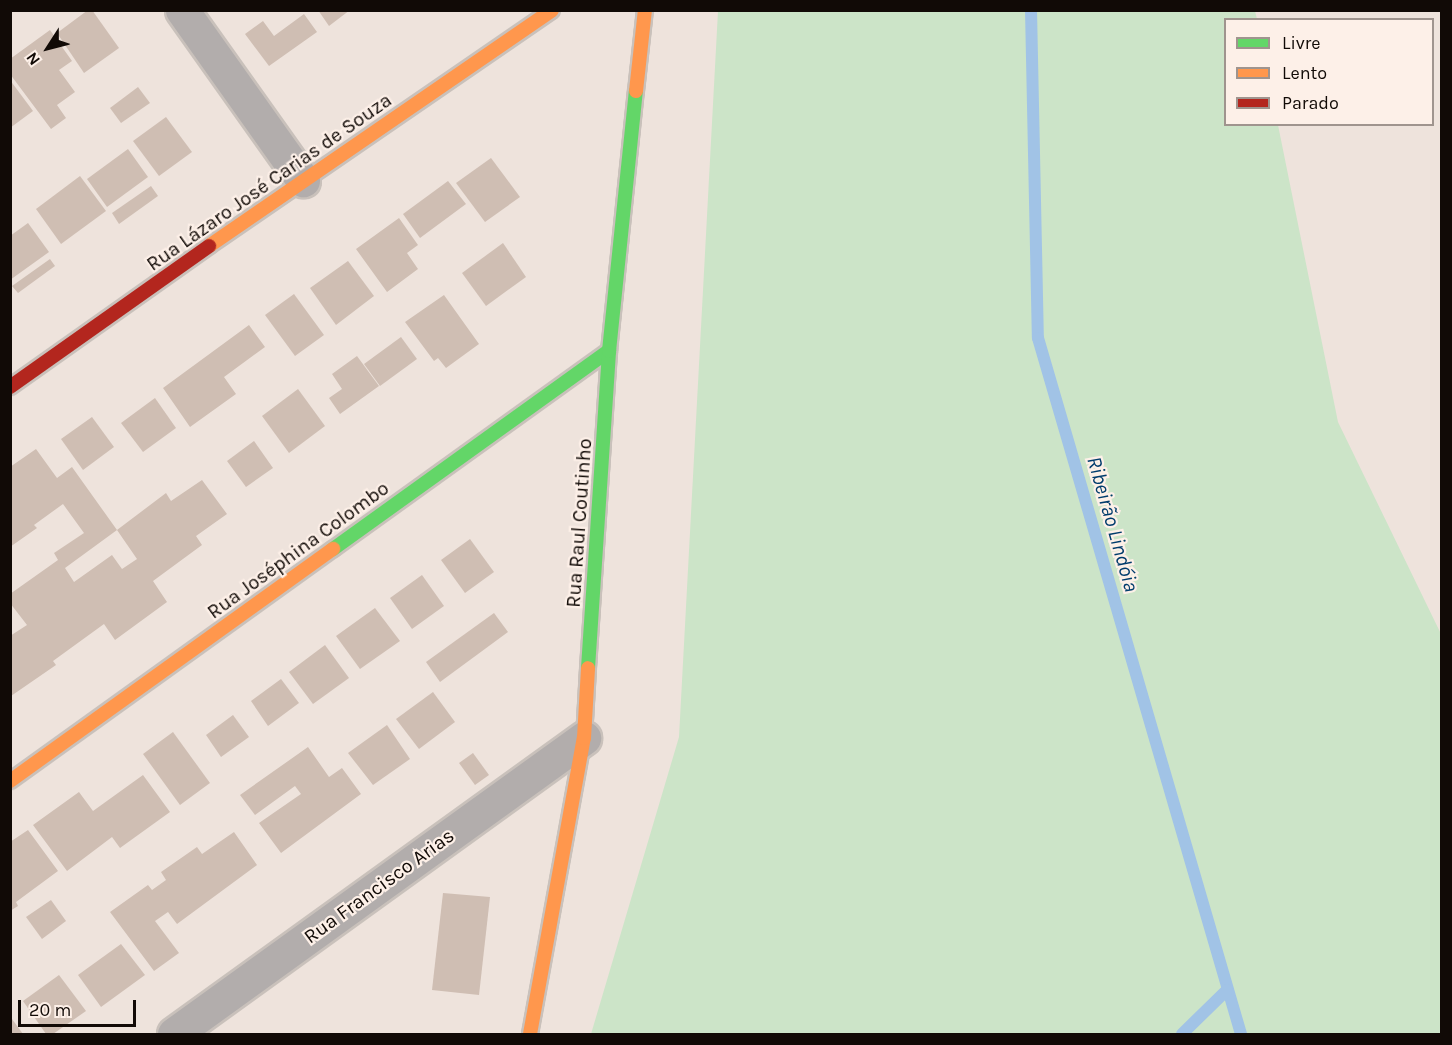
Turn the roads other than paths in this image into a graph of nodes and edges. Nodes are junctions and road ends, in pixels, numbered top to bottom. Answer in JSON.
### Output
{"nodes":[{"id":1,"x":182,"y":10,"type":"edge"},
{"id":2,"x":552,"y":10,"type":"edge"},
{"id":3,"x":645,"y":10,"type":"edge"},
{"id":4,"x":303,"y":180,"type":"junction"},
{"id":5,"x":609,"y":351,"type":"junction"},
{"id":6,"x":10,"y":387,"type":"edge"},
{"id":7,"x":584,"y":738,"type":"junction"},
{"id":8,"x":10,"y":781,"type":"edge"},
{"id":9,"x":174,"y":1035,"type":"edge"},
{"id":10,"x":530,"y":1035,"type":"edge"}],
"edges":[{"from":1,"to":4,"type":"street"},
{"from":2,"to":4,"type":"street","name":"Rua Lázaro José Carias de Souza"},
{"from":3,"to":5,"type":"street","name":"Rua Raul Coutinho"},
{"from":4,"to":6,"type":"street","name":"Rua Lázaro José Carias de Souza"},
{"from":5,"to":7,"type":"street","name":"Rua Raul Coutinho"},
{"from":5,"to":8,"type":"street","name":"Rua Joséphina Colombo"},
{"from":7,"to":9,"type":"street","name":"Rua Francisco Arias"},
{"from":7,"to":10,"type":"street","name":"Rua Raul Coutinho"}]}
